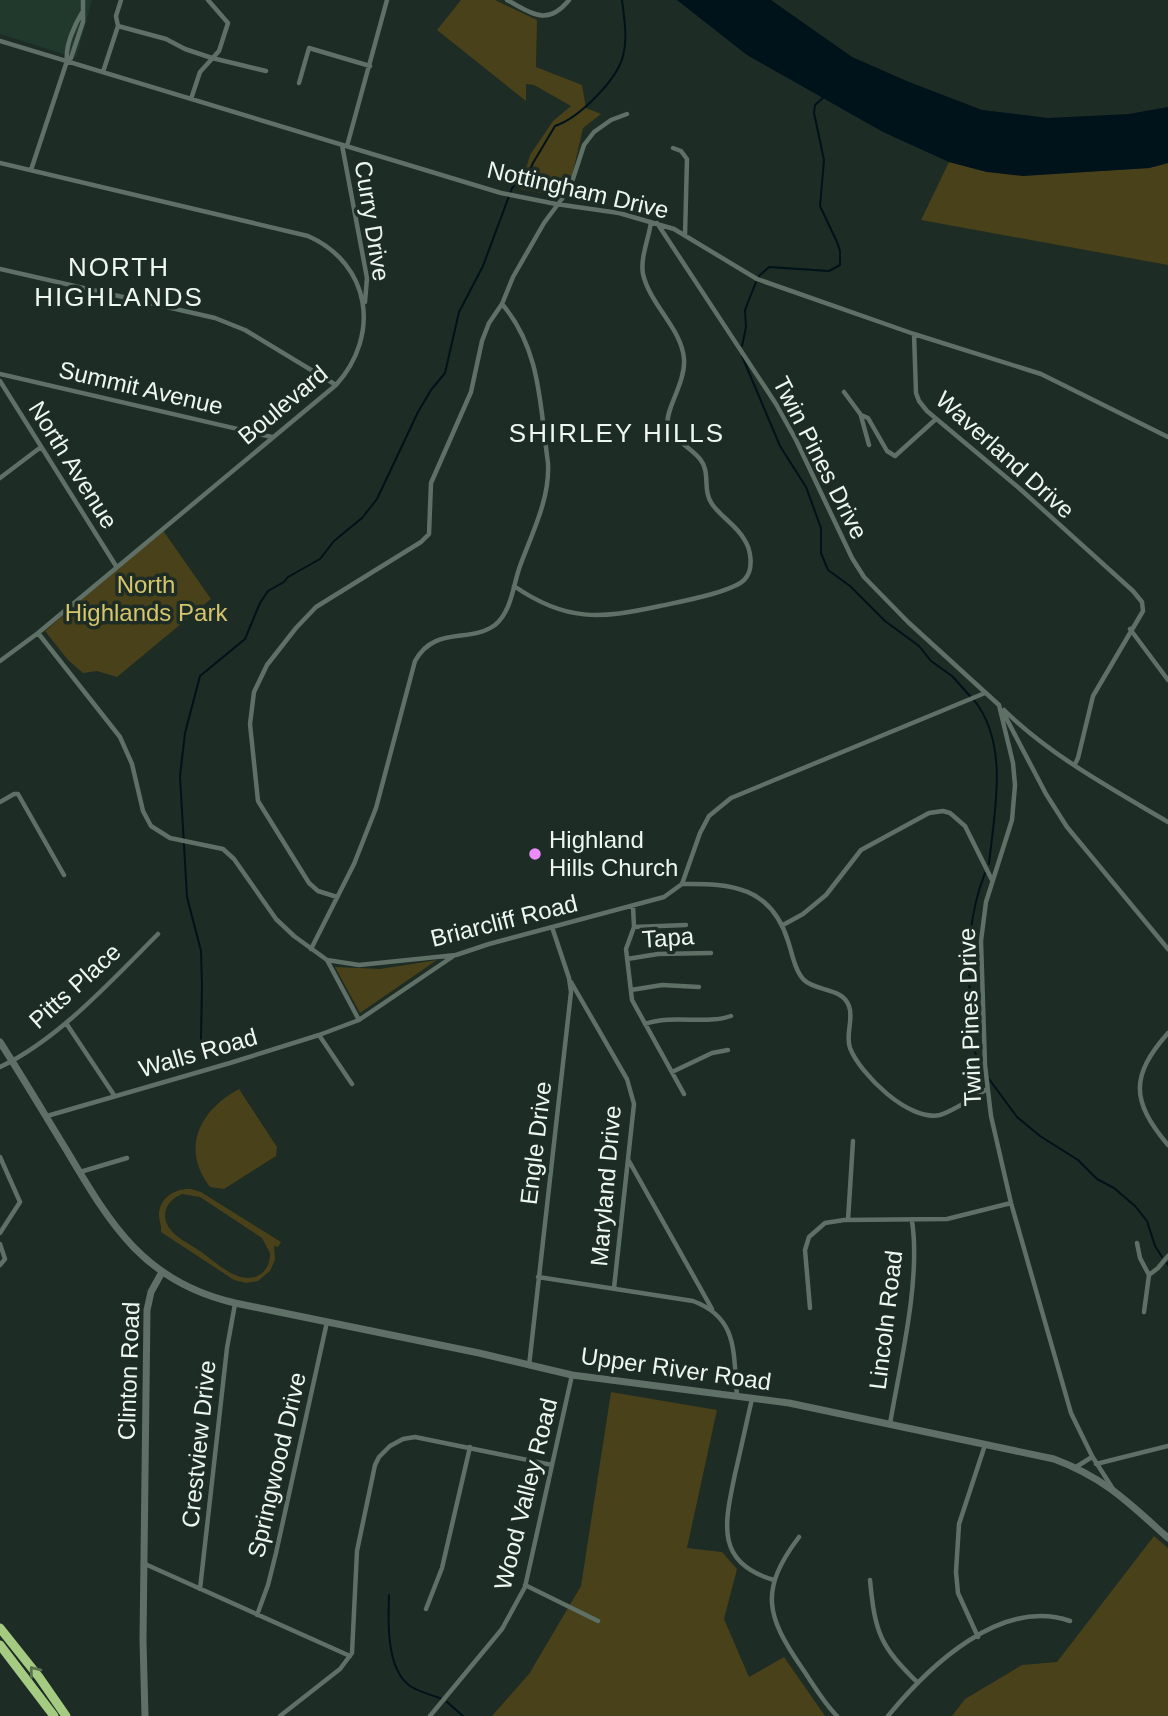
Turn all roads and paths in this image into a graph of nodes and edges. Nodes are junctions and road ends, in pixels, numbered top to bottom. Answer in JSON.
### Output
{"nodes":[{"id":1,"x":83,"y":0,"type":"edge"},
{"id":2,"x":121,"y":0,"type":"edge"},
{"id":3,"x":208,"y":0,"type":"edge"},
{"id":4,"x":387,"y":0,"type":"edge"},
{"id":5,"x":507,"y":0,"type":"edge"},
{"id":6,"x":569,"y":0,"type":"edge"},
{"id":7,"x":118,"y":26,"type":"junction"},
{"id":8,"x":0,"y":41,"type":"edge"},
{"id":9,"x":212,"y":58,"type":"junction"},
{"id":10,"x":67,"y":61,"type":"junction"},
{"id":11,"x":370,"y":66,"type":"junction"},
{"id":12,"x":266,"y":71,"type":"dead end"},
{"id":13,"x":103,"y":72,"type":"junction"},
{"id":14,"x":299,"y":83,"type":"dead end"},
{"id":15,"x":191,"y":99,"type":"junction"},
{"id":16,"x":627,"y":114,"type":"dead end"},
{"id":17,"x":344,"y":145,"type":"junction"},
{"id":18,"x":673,"y":148,"type":"dead end"},
{"id":19,"x":0,"y":163,"type":"edge"},
{"id":20,"x":31,"y":170,"type":"junction"},
{"id":21,"x":556,"y":204,"type":"junction"},
{"id":22,"x":654,"y":222,"type":"junction"},
{"id":23,"x":685,"y":236,"type":"junction"},
{"id":24,"x":0,"y":269,"type":"edge"},
{"id":25,"x":364,"y":304,"type":"junction"},
{"id":26,"x":502,"y":304,"type":"junction"},
{"id":27,"x":914,"y":334,"type":"junction"},
{"id":28,"x":0,"y":374,"type":"edge"},
{"id":29,"x":0,"y":381,"type":"edge"},
{"id":30,"x":336,"y":385,"type":"junction"},
{"id":31,"x":844,"y":392,"type":"dead end"},
{"id":32,"x":860,"y":415,"type":"junction"},
{"id":33,"x":936,"y":419,"type":"junction"},
{"id":34,"x":273,"y":437,"type":"junction"},
{"id":35,"x":1168,"y":437,"type":"edge"},
{"id":36,"x":869,"y":444,"type":"dead end"},
{"id":37,"x":41,"y":447,"type":"junction"},
{"id":38,"x":0,"y":478,"type":"edge"},
{"id":39,"x":116,"y":566,"type":"junction"},
{"id":40,"x":514,"y":586,"type":"junction"},
{"id":41,"x":1130,"y":629,"type":"junction"},
{"id":42,"x":38,"y":633,"type":"junction"},
{"id":43,"x":0,"y":661,"type":"edge"},
{"id":44,"x":1168,"y":680,"type":"edge"},
{"id":45,"x":985,"y":693,"type":"junction"},
{"id":46,"x":999,"y":705,"type":"junction"},
{"id":47,"x":1075,"y":764,"type":"junction"},
{"id":48,"x":0,"y":802,"type":"edge"},
{"id":49,"x":1168,"y":822,"type":"edge"},
{"id":50,"x":64,"y":875,"type":"dead end"},
{"id":51,"x":992,"y":880,"type":"junction"},
{"id":52,"x":682,"y":884,"type":"junction"},
{"id":53,"x":337,"y":897,"type":"junction"},
{"id":54,"x":633,"y":906,"type":"junction"},
{"id":55,"x":686,"y":925,"type":"dead end"},
{"id":56,"x":783,"y":925,"type":"junction"},
{"id":57,"x":552,"y":927,"type":"junction"},
{"id":58,"x":634,"y":927,"type":"junction"},
{"id":59,"x":158,"y":934,"type":"dead end"},
{"id":60,"x":311,"y":949,"type":"junction"},
{"id":61,"x":1168,"y":949,"type":"edge"},
{"id":62,"x":711,"y":953,"type":"dead end"},
{"id":63,"x":456,"y":955,"type":"junction"},
{"id":64,"x":627,"y":959,"type":"junction"},
{"id":65,"x":327,"y":960,"type":"junction"},
{"id":66,"x":569,"y":978,"type":"junction"},
{"id":67,"x":699,"y":986,"type":"dead end"},
{"id":68,"x":631,"y":990,"type":"junction"},
{"id":69,"x":731,"y":1016,"type":"dead end"},
{"id":70,"x":359,"y":1020,"type":"junction"},
{"id":71,"x":65,"y":1023,"type":"junction"},
{"id":72,"x":645,"y":1024,"type":"junction"},
{"id":73,"x":1168,"y":1033,"type":"edge"},
{"id":74,"x":319,"y":1035,"type":"junction"},
{"id":75,"x":0,"y":1042,"type":"edge"},
{"id":76,"x":728,"y":1050,"type":"dead end"},
{"id":77,"x":12,"y":1061,"type":"junction"},
{"id":78,"x":0,"y":1067,"type":"edge"},
{"id":79,"x":671,"y":1072,"type":"junction"},
{"id":80,"x":352,"y":1084,"type":"dead end"},
{"id":81,"x":987,"y":1089,"type":"junction"},
{"id":82,"x":684,"y":1094,"type":"dead end"},
{"id":83,"x":114,"y":1096,"type":"junction"},
{"id":84,"x":46,"y":1116,"type":"junction"},
{"id":85,"x":853,"y":1141,"type":"dead end"},
{"id":86,"x":1168,"y":1144,"type":"edge"},
{"id":87,"x":0,"y":1157,"type":"edge"},
{"id":88,"x":127,"y":1158,"type":"dead end"},
{"id":89,"x":629,"y":1160,"type":"junction"},
{"id":90,"x":80,"y":1173,"type":"junction"},
{"id":91,"x":1011,"y":1203,"type":"junction"},
{"id":92,"x":848,"y":1220,"type":"junction"},
{"id":93,"x":912,"y":1221,"type":"junction"},
{"id":94,"x":0,"y":1233,"type":"edge"},
{"id":95,"x":0,"y":1244,"type":"edge"},
{"id":96,"x":1138,"y":1244,"type":"dead end"},
{"id":97,"x":1168,"y":1256,"type":"edge"},
{"id":98,"x":0,"y":1265,"type":"edge"},
{"id":99,"x":162,"y":1272,"type":"junction"},
{"id":100,"x":1149,"y":1275,"type":"junction"},
{"id":101,"x":538,"y":1278,"type":"junction"},
{"id":102,"x":614,"y":1288,"type":"junction"},
{"id":103,"x":235,"y":1303,"type":"junction"},
{"id":104,"x":810,"y":1308,"type":"dead end"},
{"id":105,"x":713,"y":1310,"type":"junction"},
{"id":106,"x":1143,"y":1312,"type":"dead end"},
{"id":107,"x":327,"y":1322,"type":"junction"},
{"id":108,"x":528,"y":1366,"type":"junction"},
{"id":109,"x":572,"y":1375,"type":"junction"},
{"id":110,"x":737,"y":1395,"type":"junction"},
{"id":111,"x":752,"y":1398,"type":"junction"},
{"id":112,"x":890,"y":1424,"type":"junction"},
{"id":113,"x":985,"y":1444,"type":"junction"},
{"id":114,"x":1168,"y":1446,"type":"edge"},
{"id":115,"x":470,"y":1447,"type":"junction"},
{"id":116,"x":1092,"y":1456,"type":"junction"},
{"id":117,"x":1096,"y":1464,"type":"junction"},
{"id":118,"x":552,"y":1465,"type":"junction"},
{"id":119,"x":1075,"y":1467,"type":"junction"},
{"id":120,"x":1113,"y":1489,"type":"junction"},
{"id":121,"x":799,"y":1537,"type":"dead end"},
{"id":122,"x":1168,"y":1538,"type":"edge"},
{"id":123,"x":145,"y":1564,"type":"junction"},
{"id":124,"x":774,"y":1580,"type":"junction"},
{"id":125,"x":870,"y":1580,"type":"dead end"},
{"id":126,"x":526,"y":1586,"type":"junction"},
{"id":127,"x":200,"y":1589,"type":"junction"},
{"id":128,"x":426,"y":1609,"type":"dead end"},
{"id":129,"x":257,"y":1615,"type":"junction"},
{"id":130,"x":598,"y":1621,"type":"dead end"},
{"id":131,"x":1070,"y":1621,"type":"dead end"},
{"id":132,"x":0,"y":1628,"type":"edge"},
{"id":133,"x":978,"y":1637,"type":"junction"},
{"id":134,"x":0,"y":1645,"type":"edge"},
{"id":135,"x":351,"y":1656,"type":"junction"},
{"id":136,"x":918,"y":1684,"type":"junction"},
{"id":137,"x":54,"y":1716,"type":"edge"},
{"id":138,"x":66,"y":1716,"type":"edge"},
{"id":139,"x":145,"y":1716,"type":"edge"},
{"id":140,"x":280,"y":1716,"type":"edge"},
{"id":141,"x":430,"y":1716,"type":"edge"},
{"id":142,"x":837,"y":1716,"type":"edge"},
{"id":143,"x":888,"y":1716,"type":"edge"}],
"edges":[{"from":1,"to":10,"type":"street"},
{"from":2,"to":7,"type":"street"},
{"from":3,"to":9,"type":"street"},
{"from":4,"to":11,"type":"street"},
{"from":5,"to":6,"type":"street"},
{"from":7,"to":9,"type":"street"},
{"from":7,"to":13,"type":"street"},
{"from":8,"to":10,"type":"street","name":"Nottingham Drive"},
{"from":9,"to":12,"type":"street"},
{"from":9,"to":15,"type":"street"},
{"from":10,"to":13,"type":"street","name":"Nottingham Drive"},
{"from":10,"to":20,"type":"street"},
{"from":11,"to":14,"type":"street"},
{"from":11,"to":17,"type":"street"},
{"from":13,"to":15,"type":"street","name":"Nottingham Drive"},
{"from":15,"to":17,"type":"street","name":"Nottingham Drive"},
{"from":16,"to":21,"type":"street"},
{"from":17,"to":21,"type":"street","name":"Nottingham Drive"},
{"from":17,"to":25,"type":"street","name":"Curry Drive"},
{"from":18,"to":23,"type":"street"},
{"from":19,"to":20,"type":"street","name":"Boulevard"},
{"from":20,"to":25,"type":"street","name":"Boulevard"},
{"from":21,"to":22,"type":"street","name":"Nottingham Drive"},
{"from":21,"to":26,"type":"street"},
{"from":22,"to":23,"type":"street","name":"Nottingham Drive"},
{"from":22,"to":40,"type":"street"},
{"from":22,"to":45,"type":"street","name":"Twin Pines Drive"},
{"from":23,"to":27,"type":"street","name":"Nottingham Drive"},
{"from":24,"to":30,"type":"street"},
{"from":25,"to":30,"type":"street","name":"Boulevard"},
{"from":26,"to":40,"type":"street"},
{"from":26,"to":53,"type":"street"},
{"from":27,"to":33,"type":"street","name":"Waverland Drive"},
{"from":27,"to":35,"type":"street","name":"Nottingham Drive"},
{"from":28,"to":34,"type":"street","name":"Summit Avenue"},
{"from":29,"to":37,"type":"street","name":"North Avenue"},
{"from":30,"to":34,"type":"street","name":"Boulevard"},
{"from":31,"to":32,"type":"street"},
{"from":32,"to":33,"type":"street"},
{"from":32,"to":36,"type":"street"},
{"from":33,"to":41,"type":"street","name":"Waverland Drive"},
{"from":34,"to":39,"type":"street","name":"Boulevard"},
{"from":37,"to":38,"type":"street"},
{"from":37,"to":39,"type":"street","name":"North Avenue"},
{"from":39,"to":42,"type":"street","name":"Boulevard"},
{"from":40,"to":53,"type":"street"},
{"from":41,"to":44,"type":"street"},
{"from":41,"to":47,"type":"street"},
{"from":42,"to":43,"type":"street","name":"Boulevard"},
{"from":42,"to":60,"type":"street","name":"Briarcliff Road"},
{"from":45,"to":46,"type":"street","name":"Twin Pines Drive"},
{"from":45,"to":52,"type":"street"},
{"from":46,"to":47,"type":"street"},
{"from":46,"to":51,"type":"street","name":"Twin Pines Drive"},
{"from":46,"to":61,"type":"street"},
{"from":47,"to":49,"type":"street"},
{"from":48,"to":50,"type":"street"},
{"from":51,"to":56,"type":"street"},
{"from":51,"to":81,"type":"street","name":"Twin Pines Drive"},
{"from":52,"to":54,"type":"street","name":"Briarcliff Road"},
{"from":52,"to":56,"type":"street"},
{"from":53,"to":60,"type":"street"},
{"from":54,"to":57,"type":"street","name":"Briarcliff Road"},
{"from":54,"to":58,"type":"street"},
{"from":55,"to":58,"type":"street"},
{"from":56,"to":81,"type":"street"},
{"from":57,"to":63,"type":"street","name":"Briarcliff Road"},
{"from":57,"to":66,"type":"street","name":"Engle Drive"},
{"from":58,"to":64,"type":"street"},
{"from":59,"to":71,"type":"street","name":"Pitts Place"},
{"from":60,"to":65,"type":"street","name":"Briarcliff Road"},
{"from":62,"to":64,"type":"street","name":"Tapa"},
{"from":63,"to":65,"type":"street","name":"Briarcliff Road"},
{"from":63,"to":70,"type":"street","name":"Walls Road"},
{"from":64,"to":68,"type":"street"},
{"from":65,"to":70,"type":"street"},
{"from":66,"to":89,"type":"street","name":"Maryland Drive"},
{"from":66,"to":101,"type":"street","name":"Engle Drive"},
{"from":67,"to":68,"type":"street"},
{"from":68,"to":72,"type":"street"},
{"from":69,"to":72,"type":"street"},
{"from":70,"to":74,"type":"street","name":"Walls Road"},
{"from":71,"to":77,"type":"street","name":"Pitts Place"},
{"from":71,"to":83,"type":"street"},
{"from":72,"to":79,"type":"street"},
{"from":73,"to":86,"type":"street"},
{"from":74,"to":80,"type":"street"},
{"from":74,"to":83,"type":"street","name":"Walls Road"},
{"from":75,"to":77,"type":"street","name":"Clinton Road"},
{"from":76,"to":79,"type":"street"},
{"from":77,"to":78,"type":"street","name":"Pitts Place"},
{"from":77,"to":84,"type":"street","name":"Clinton Road"},
{"from":79,"to":82,"type":"street"},
{"from":81,"to":91,"type":"street","name":"Twin Pines Drive"},
{"from":83,"to":84,"type":"street","name":"Walls Road"},
{"from":84,"to":90,"type":"street","name":"Clinton Road"},
{"from":85,"to":92,"type":"street"},
{"from":87,"to":94,"type":"street"},
{"from":88,"to":90,"type":"street"},
{"from":89,"to":102,"type":"street","name":"Maryland Drive"},
{"from":89,"to":105,"type":"street"},
{"from":90,"to":99,"type":"street","name":"Clinton Road"},
{"from":91,"to":93,"type":"street"},
{"from":91,"to":116,"type":"street","name":"Twin Pines Drive"},
{"from":92,"to":93,"type":"street"},
{"from":92,"to":104,"type":"street"},
{"from":93,"to":112,"type":"street","name":"Lincoln Road"},
{"from":95,"to":98,"type":"street"},
{"from":96,"to":100,"type":"street"},
{"from":97,"to":100,"type":"street"},
{"from":99,"to":103,"type":"street","name":"Upper River Road"},
{"from":99,"to":123,"type":"street","name":"Clinton Road"},
{"from":100,"to":106,"type":"street"},
{"from":101,"to":102,"type":"street"},
{"from":101,"to":108,"type":"street","name":"Engle Drive"},
{"from":102,"to":105,"type":"street"},
{"from":103,"to":107,"type":"street","name":"Upper River Road"},
{"from":103,"to":127,"type":"street","name":"Crestview Drive"},
{"from":105,"to":110,"type":"street"},
{"from":107,"to":108,"type":"street","name":"Upper River Road"},
{"from":107,"to":129,"type":"street","name":"Springwood Drive"},
{"from":108,"to":109,"type":"street","name":"Upper River Road"},
{"from":109,"to":110,"type":"street","name":"Upper River Road"},
{"from":109,"to":118,"type":"street","name":"Wood Valley Road"},
{"from":110,"to":111,"type":"street","name":"Upper River Road"},
{"from":111,"to":112,"type":"street","name":"Upper River Road"},
{"from":111,"to":124,"type":"street"},
{"from":112,"to":113,"type":"street","name":"Upper River Road"},
{"from":113,"to":119,"type":"street","name":"Upper River Road"},
{"from":113,"to":133,"type":"street"},
{"from":114,"to":117,"type":"street"},
{"from":115,"to":118,"type":"street"},
{"from":115,"to":128,"type":"street"},
{"from":115,"to":135,"type":"street"},
{"from":116,"to":117,"type":"street","name":"Twin Pines Drive"},
{"from":116,"to":119,"type":"street"},
{"from":117,"to":120,"type":"street","name":"Twin Pines Drive"},
{"from":118,"to":126,"type":"street","name":"Wood Valley Road"},
{"from":119,"to":120,"type":"street","name":"Upper River Road"},
{"from":120,"to":122,"type":"street","name":"Upper River Road"},
{"from":121,"to":124,"type":"street"},
{"from":123,"to":127,"type":"street"},
{"from":123,"to":139,"type":"street","name":"Clinton Road"},
{"from":124,"to":142,"type":"street"},
{"from":125,"to":136,"type":"street"},
{"from":126,"to":130,"type":"street"},
{"from":126,"to":141,"type":"street","name":"Wood Valley Road"},
{"from":127,"to":129,"type":"street"},
{"from":129,"to":135,"type":"street"},
{"from":131,"to":133,"type":"street"},
{"from":138,"to":132,"type":"highway","one_way":true},
{"from":133,"to":136,"type":"street"},
{"from":134,"to":137,"type":"highway"},
{"from":135,"to":140,"type":"street"},
{"from":136,"to":143,"type":"street"}]}
